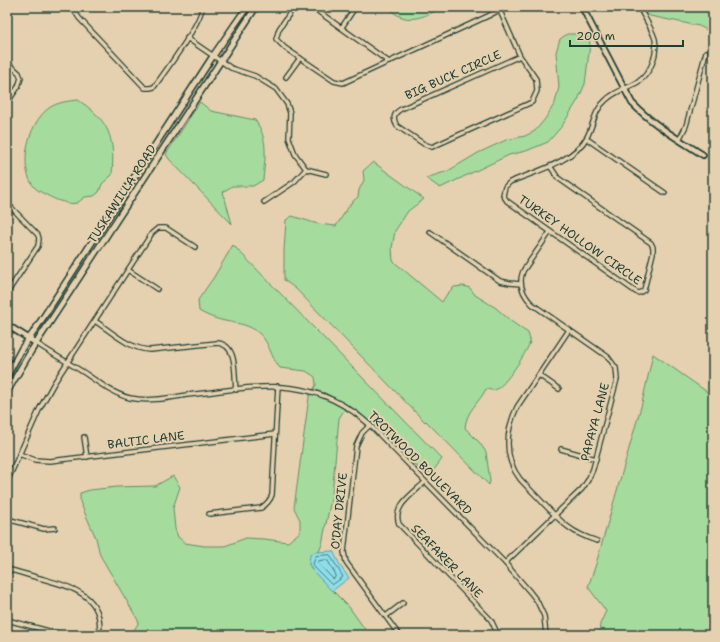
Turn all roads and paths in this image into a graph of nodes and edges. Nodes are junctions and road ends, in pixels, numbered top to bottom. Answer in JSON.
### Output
{"nodes":[{"id":1,"x":72,"y":7,"type":"edge"},
{"id":2,"x":202,"y":7,"type":"edge"},
{"id":3,"x":247,"y":7,"type":"edge"},
{"id":4,"x":256,"y":7,"type":"edge"},
{"id":5,"x":294,"y":7,"type":"edge"},
{"id":6,"x":312,"y":7,"type":"edge"},
{"id":7,"x":505,"y":7,"type":"edge"},
{"id":8,"x":582,"y":7,"type":"edge"},
{"id":9,"x":640,"y":7,"type":"edge"},
{"id":10,"x":354,"y":9,"type":"dead end"},
{"id":11,"x":500,"y":10,"type":"junction"},
{"id":12,"x":342,"y":27,"type":"junction"},
{"id":13,"x":187,"y":38,"type":"junction"},
{"id":14,"x":706,"y":52,"type":"dead end"},
{"id":15,"x":213,"y":56,"type":"junction"},
{"id":16,"x":520,"y":56,"type":"junction"},
{"id":17,"x":300,"y":58,"type":"junction"},
{"id":18,"x":220,"y":61,"type":"junction"},
{"id":19,"x":7,"y":62,"type":"edge"},
{"id":20,"x":389,"y":62,"type":"junction"},
{"id":21,"x":286,"y":77,"type":"dead end"},
{"id":22,"x":624,"y":88,"type":"junction"},
{"id":23,"x":7,"y":103,"type":"edge"},
{"id":24,"x":587,"y":139,"type":"junction"},
{"id":25,"x":679,"y":140,"type":"junction"},
{"id":26,"x":703,"y":154,"type":"dead end"},
{"id":27,"x":550,"y":166,"type":"junction"},
{"id":28,"x":306,"y":169,"type":"junction"},
{"id":29,"x":326,"y":174,"type":"dead end"},
{"id":30,"x":665,"y":193,"type":"dead end"},
{"id":31,"x":264,"y":202,"type":"dead end"},
{"id":32,"x":7,"y":203,"type":"edge"},
{"id":33,"x":430,"y":232,"type":"dead end"},
{"id":34,"x":550,"y":232,"type":"junction"},
{"id":35,"x":195,"y":247,"type":"dead end"},
{"id":36,"x":128,"y":270,"type":"junction"},
{"id":37,"x":521,"y":284,"type":"junction"},
{"id":38,"x":158,"y":289,"type":"dead end"},
{"id":39,"x":7,"y":293,"type":"edge"},
{"id":40,"x":95,"y":321,"type":"junction"},
{"id":41,"x":7,"y":325,"type":"edge"},
{"id":42,"x":569,"y":330,"type":"junction"},
{"id":43,"x":29,"y":338,"type":"junction"},
{"id":44,"x":36,"y":343,"type":"junction"},
{"id":45,"x":67,"y":362,"type":"junction"},
{"id":46,"x":539,"y":375,"type":"junction"},
{"id":47,"x":7,"y":376,"type":"edge"},
{"id":48,"x":278,"y":386,"type":"junction"},
{"id":49,"x":559,"y":389,"type":"dead end"},
{"id":50,"x":8,"y":390,"type":"edge"},
{"id":51,"x":236,"y":390,"type":"junction"},
{"id":52,"x":370,"y":425,"type":"junction"},
{"id":53,"x":275,"y":434,"type":"junction"},
{"id":54,"x":84,"y":437,"type":"dead end"},
{"id":55,"x":561,"y":449,"type":"dead end"},
{"id":56,"x":19,"y":454,"type":"junction"},
{"id":57,"x":87,"y":457,"type":"junction"},
{"id":58,"x":596,"y":459,"type":"junction"},
{"id":59,"x":7,"y":482,"type":"edge"},
{"id":60,"x":425,"y":482,"type":"junction"},
{"id":61,"x":209,"y":514,"type":"dead end"},
{"id":62,"x":554,"y":515,"type":"junction"},
{"id":63,"x":7,"y":519,"type":"edge"},
{"id":64,"x":55,"y":528,"type":"dead end"},
{"id":65,"x":597,"y":541,"type":"dead end"},
{"id":66,"x":505,"y":563,"type":"junction"},
{"id":67,"x":7,"y":569,"type":"edge"},
{"id":68,"x":403,"y":603,"type":"dead end"},
{"id":69,"x":386,"y":616,"type":"junction"},
{"id":70,"x":7,"y":620,"type":"edge"},
{"id":71,"x":64,"y":635,"type":"edge"},
{"id":72,"x":99,"y":635,"type":"edge"},
{"id":73,"x":399,"y":635,"type":"edge"},
{"id":74,"x":498,"y":635,"type":"edge"},
{"id":75,"x":546,"y":635,"type":"edge"}],
"edges":[{"from":1,"to":13,"type":"street"},
{"from":2,"to":13,"type":"street"},
{"from":3,"to":15,"type":"main road","name":"TUSKAWILLA ROAD"},
{"from":4,"to":18,"type":"main road","name":"TUSKAWILLA ROAD"},
{"from":5,"to":17,"type":"street"},
{"from":6,"to":12,"type":"street"},
{"from":7,"to":11,"type":"street"},
{"from":8,"to":22,"type":"street"},
{"from":9,"to":22,"type":"street"},
{"from":10,"to":12,"type":"street"},
{"from":11,"to":16,"type":"street","name":"BIG BUCK CIRCLE"},
{"from":11,"to":20,"type":"street"},
{"from":12,"to":20,"type":"street"},
{"from":13,"to":15,"type":"street"},
{"from":14,"to":25,"type":"street"},
{"from":15,"to":18,"type":"street"},
{"from":15,"to":43,"type":"main road","name":"TUSKAWILLA ROAD"},
{"from":16,"to":16,"type":"street","name":"BIG BUCK CIRCLE"},
{"from":17,"to":20,"type":"street"},
{"from":17,"to":21,"type":"street"},
{"from":18,"to":28,"type":"street"},
{"from":18,"to":44,"type":"main road","name":"TUSKAWILLA ROAD"},
{"from":19,"to":23,"type":"street"},
{"from":22,"to":24,"type":"street"},
{"from":22,"to":25,"type":"street"},
{"from":24,"to":27,"type":"street"},
{"from":24,"to":30,"type":"street"},
{"from":25,"to":26,"type":"street"},
{"from":27,"to":34,"type":"street","name":"TURKEY HOLLOW CIRCLE"},
{"from":27,"to":34,"type":"street","name":"TURKEY HOLLOW CIRCLE"},
{"from":28,"to":29,"type":"street"},
{"from":28,"to":31,"type":"street"},
{"from":32,"to":39,"type":"street"},
{"from":33,"to":37,"type":"street"},
{"from":34,"to":37,"type":"street"},
{"from":35,"to":36,"type":"street"},
{"from":36,"to":38,"type":"street"},
{"from":36,"to":40,"type":"street"},
{"from":37,"to":42,"type":"street","name":"PAPAYA LANE"},
{"from":40,"to":45,"type":"street"},
{"from":40,"to":51,"type":"street"},
{"from":41,"to":43,"type":"street","name":"TROTWOOD BOULEVARD"},
{"from":42,"to":46,"type":"street"},
{"from":42,"to":58,"type":"street","name":"PAPAYA LANE"},
{"from":43,"to":44,"type":"street","name":"TROTWOOD BOULEVARD"},
{"from":43,"to":47,"type":"main road","name":"TUSKAWILLA ROAD"},
{"from":44,"to":45,"type":"street","name":"TROTWOOD BOULEVARD"},
{"from":44,"to":50,"type":"main road","name":"TUSKAWILLA ROAD"},
{"from":45,"to":51,"type":"street","name":"TROTWOOD BOULEVARD"},
{"from":45,"to":56,"type":"street"},
{"from":46,"to":49,"type":"street"},
{"from":46,"to":62,"type":"street"},
{"from":48,"to":51,"type":"street","name":"TROTWOOD BOULEVARD"},
{"from":48,"to":52,"type":"street","name":"TROTWOOD BOULEVARD"},
{"from":48,"to":53,"type":"street"},
{"from":52,"to":60,"type":"street","name":"TROTWOOD BOULEVARD"},
{"from":52,"to":69,"type":"street","name":"O'DAY DRIVE"},
{"from":53,"to":57,"type":"street","name":"BALTIC LANE"},
{"from":53,"to":61,"type":"street"},
{"from":54,"to":57,"type":"street"},
{"from":55,"to":58,"type":"street"},
{"from":56,"to":57,"type":"street","name":"BALTIC LANE"},
{"from":56,"to":59,"type":"street"},
{"from":58,"to":62,"type":"street","name":"PAPAYA LANE"},
{"from":60,"to":66,"type":"street","name":"TROTWOOD BOULEVARD"},
{"from":60,"to":74,"type":"street","name":"SEAFARER LANE"},
{"from":62,"to":65,"type":"street"},
{"from":62,"to":66,"type":"street","name":"PAPAYA LANE"},
{"from":63,"to":64,"type":"street"},
{"from":66,"to":75,"type":"street","name":"TROTWOOD BOULEVARD"},
{"from":67,"to":72,"type":"street"},
{"from":68,"to":69,"type":"street"},
{"from":69,"to":73,"type":"street","name":"O'DAY DRIVE"},
{"from":70,"to":71,"type":"street"}]}
